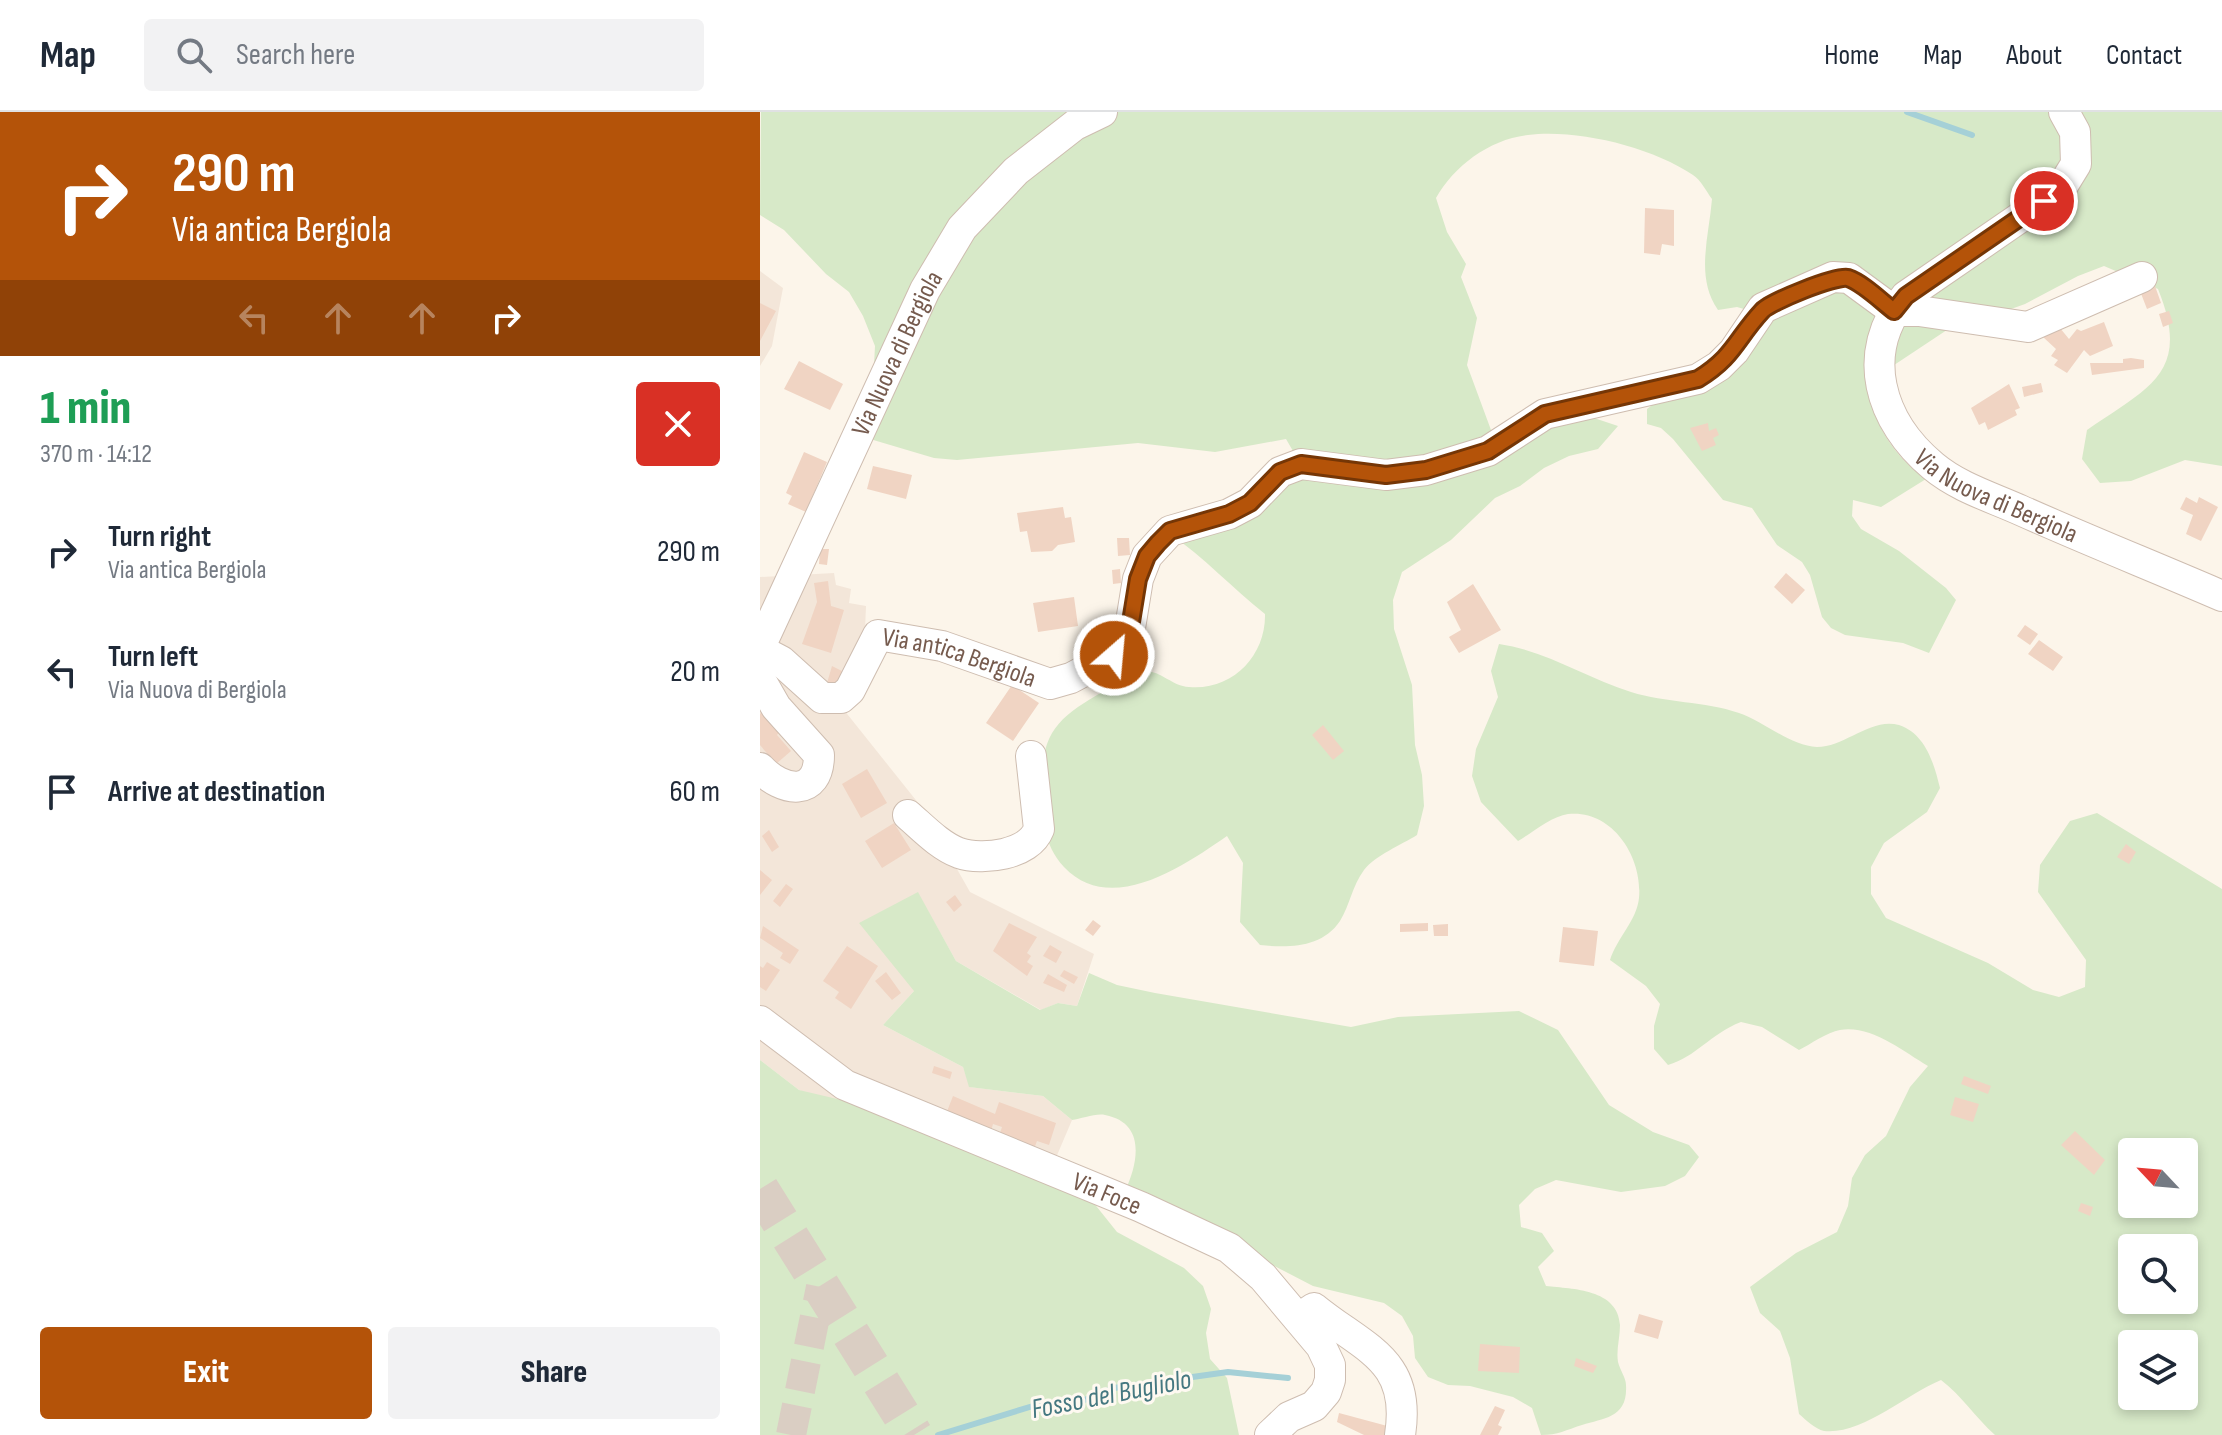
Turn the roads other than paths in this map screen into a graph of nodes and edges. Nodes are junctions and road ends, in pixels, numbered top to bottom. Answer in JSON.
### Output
{"nodes":[{"id":1,"x":1102,"y":112,"type":"edge"},
{"id":2,"x":2064,"y":112,"type":"edge"},
{"id":3,"x":2142,"y":277,"type":"dead end"},
{"id":4,"x":1894,"y":311,"type":"junction"},
{"id":5,"x":2222,"y":596,"type":"edge"},
{"id":6,"x":760,"y":649,"type":"edge"},
{"id":7,"x":760,"y":679,"type":"edge"},
{"id":8,"x":1031,"y":756,"type":"dead end"},
{"id":9,"x":760,"y":768,"type":"edge"},
{"id":10,"x":908,"y":815,"type":"dead end"},
{"id":11,"x":760,"y":1021,"type":"edge"},
{"id":12,"x":1299,"y":1318,"type":"junction"},
{"id":13,"x":1270,"y":1435,"type":"edge"},
{"id":14,"x":1400,"y":1435,"type":"edge"}],
"edges":[{"from":1,"to":6,"type":"street","name":"Via Nuova di Bergiola"},
{"from":2,"to":4,"type":"street","name":"Via Nuova di Bergiola"},
{"from":3,"to":4,"type":"street"},
{"from":4,"to":5,"type":"street","name":"Via Nuova di Bergiola"},
{"from":4,"to":6,"type":"street","name":"Via antica Bergiola"},
{"from":7,"to":9,"type":"street"},
{"from":8,"to":10,"type":"street"},
{"from":11,"to":12,"type":"street","name":"Via Foce"},
{"from":12,"to":13,"type":"street","name":"Via Foce"},
{"from":12,"to":14,"type":"street"}]}
